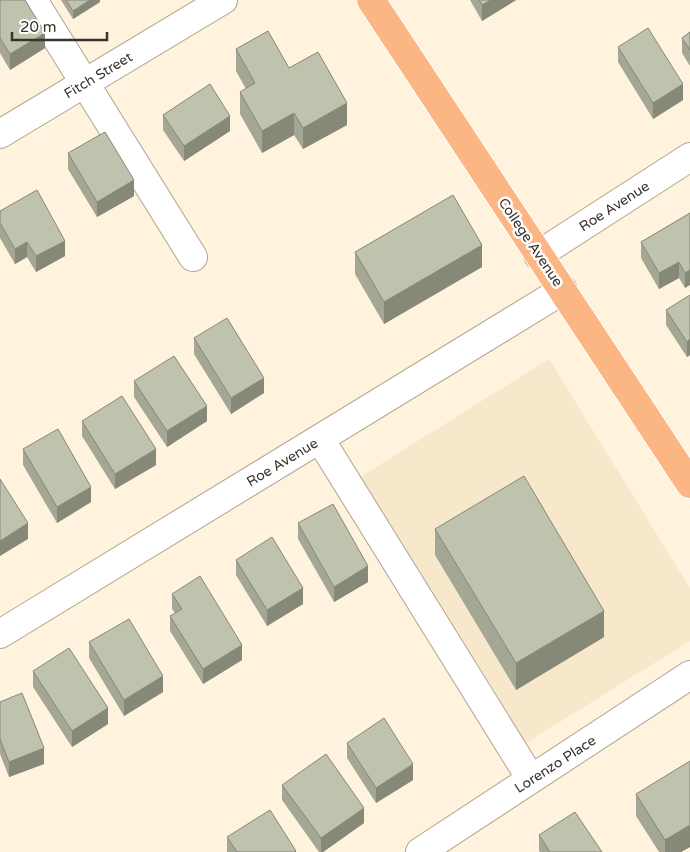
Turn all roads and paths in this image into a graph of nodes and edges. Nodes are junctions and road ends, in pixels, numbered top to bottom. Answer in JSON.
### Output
{"nodes":[{"id":1,"x":33,"y":0,"type":"edge"},
{"id":2,"x":223,"y":0,"type":"edge"},
{"id":3,"x":371,"y":0,"type":"edge"},
{"id":4,"x":85,"y":83,"type":"junction"},
{"id":5,"x":0,"y":134,"type":"edge"},
{"id":6,"x":690,"y":157,"type":"edge"},
{"id":7,"x":538,"y":255,"type":"junction"},
{"id":8,"x":193,"y":257,"type":"dead end"},
{"id":9,"x":563,"y":290,"type":"junction"},
{"id":10,"x":320,"y":439,"type":"junction"},
{"id":11,"x":690,"y":484,"type":"edge"},
{"id":12,"x":0,"y":634,"type":"edge"},
{"id":13,"x":690,"y":676,"type":"edge"},
{"id":14,"x":531,"y":779,"type":"junction"},
{"id":15,"x":420,"y":852,"type":"edge"}],
"edges":[{"from":1,"to":4,"type":"street"},
{"from":2,"to":4,"type":"street","name":"Fitch Street"},
{"from":3,"to":7,"type":"main road","name":"College Avenue"},
{"from":4,"to":5,"type":"street","name":"Fitch Street"},
{"from":4,"to":8,"type":"street"},
{"from":6,"to":7,"type":"street","name":"Roe Avenue"},
{"from":7,"to":9,"type":"main road","name":"College Avenue"},
{"from":9,"to":10,"type":"street","name":"Roe Avenue"},
{"from":9,"to":11,"type":"main road","name":"College Avenue"},
{"from":10,"to":12,"type":"street","name":"Roe Avenue"},
{"from":10,"to":14,"type":"street"},
{"from":13,"to":14,"type":"street","name":"Lorenzo Place"},
{"from":14,"to":15,"type":"street","name":"Lorenzo Place"}]}
